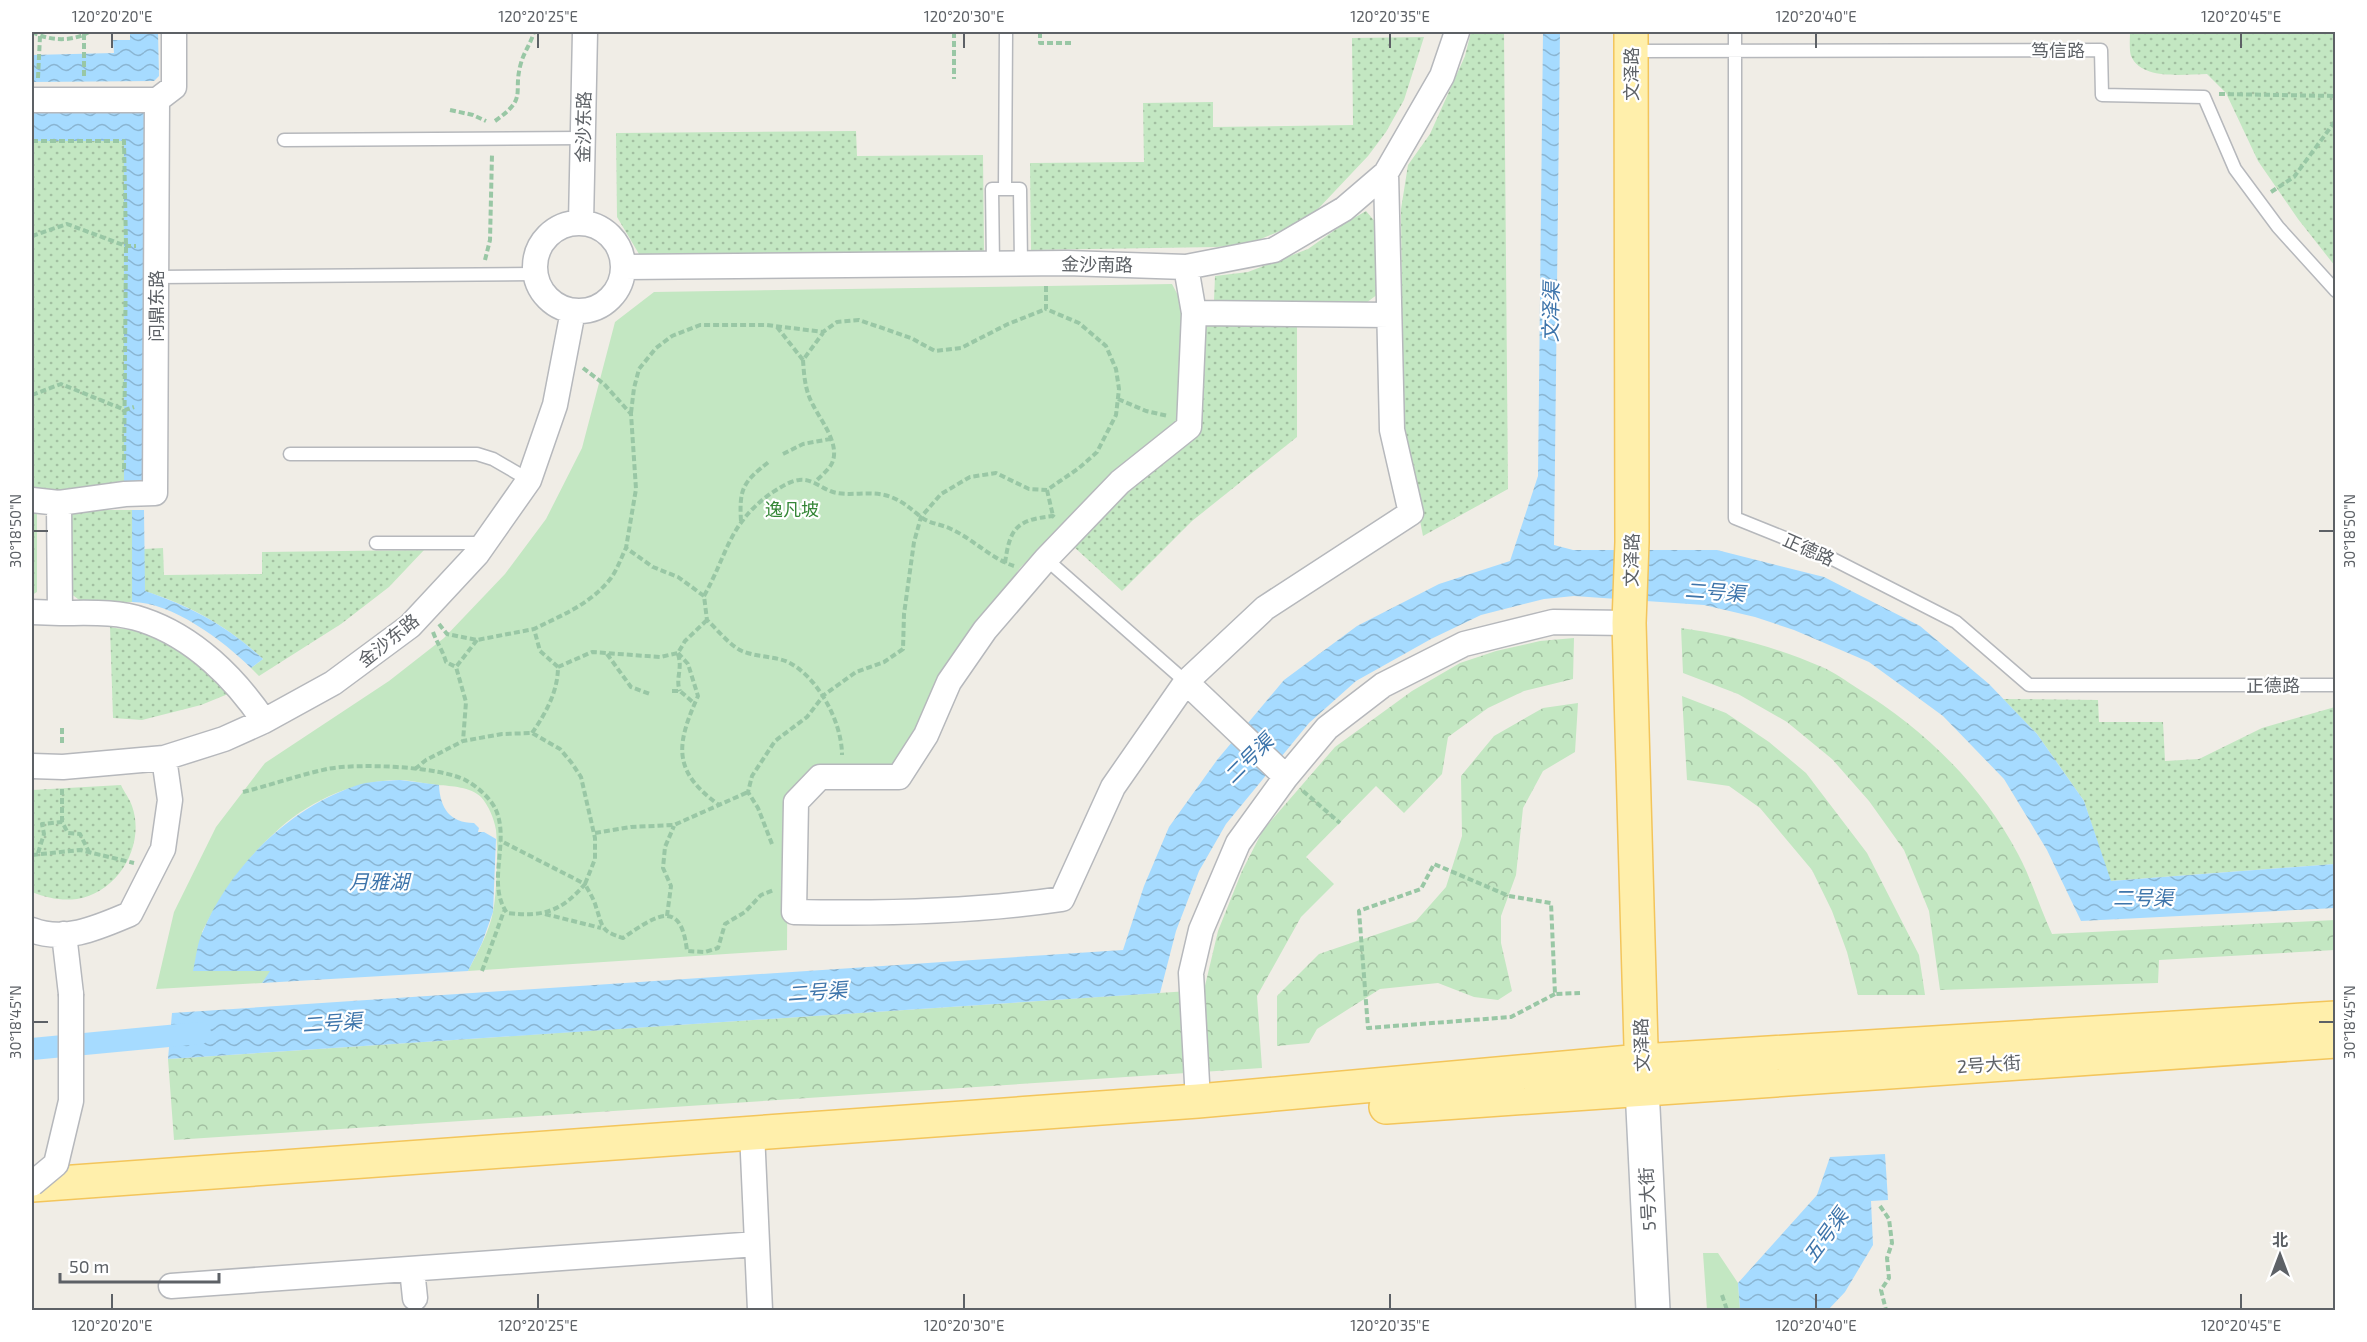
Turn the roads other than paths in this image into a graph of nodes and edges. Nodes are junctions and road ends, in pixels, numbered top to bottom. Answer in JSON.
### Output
{"nodes":[{"id":1,"x":174,"y":32,"type":"edge"},
{"id":2,"x":585,"y":32,"type":"edge"},
{"id":3,"x":1006,"y":32,"type":"edge"},
{"id":4,"x":1457,"y":32,"type":"edge"},
{"id":5,"x":1735,"y":32,"type":"edge"},
{"id":6,"x":1631,"y":41,"type":"edge"},
{"id":7,"x":1735,"y":50,"type":"junction"},
{"id":8,"x":35,"y":91,"type":"edge"},
{"id":9,"x":157,"y":100,"type":"junction"},
{"id":10,"x":583,"y":138,"type":"junction"},
{"id":11,"x":284,"y":140,"type":"dead end"},
{"id":12,"x":1386,"y":173,"type":"junction"},
{"id":13,"x":1005,"y":189,"type":"junction"},
{"id":14,"x":580,"y":223,"type":"junction"},
{"id":15,"x":1022,"y":263,"type":"junction"},
{"id":16,"x":993,"y":264,"type":"junction"},
{"id":17,"x":624,"y":267,"type":"junction"},
{"id":18,"x":1186,"y":267,"type":"junction"},
{"id":19,"x":535,"y":274,"type":"junction"},
{"id":20,"x":156,"y":277,"type":"junction"},
{"id":21,"x":2336,"y":291,"type":"edge"},
{"id":22,"x":573,"y":311,"type":"junction"},
{"id":23,"x":1194,"y":313,"type":"junction"},
{"id":24,"x":1389,"y":315,"type":"junction"},
{"id":25,"x":290,"y":453,"type":"dead end"},
{"id":26,"x":529,"y":480,"type":"junction"},
{"id":27,"x":32,"y":500,"type":"edge"},
{"id":28,"x":59,"y":503,"type":"junction"},
{"id":29,"x":376,"y":543,"type":"dead end"},
{"id":30,"x":484,"y":543,"type":"junction"},
{"id":31,"x":1046,"y":559,"type":"junction"},
{"id":32,"x":32,"y":612,"type":"edge"},
{"id":33,"x":60,"y":613,"type":"junction"},
{"id":34,"x":1629,"y":618,"type":"junction"},
{"id":35,"x":1186,"y":682,"type":"junction"},
{"id":36,"x":2336,"y":685,"type":"edge"},
{"id":37,"x":264,"y":722,"type":"junction"},
{"id":38,"x":164,"y":758,"type":"junction"},
{"id":39,"x":32,"y":766,"type":"edge"},
{"id":40,"x":1283,"y":774,"type":"junction"},
{"id":41,"x":32,"y":930,"type":"edge"},
{"id":42,"x":64,"y":934,"type":"junction"},
{"id":43,"x":2336,"y":1018,"type":"edge"},
{"id":44,"x":2336,"y":1041,"type":"edge"},
{"id":45,"x":1642,"y":1075,"type":"junction"},
{"id":46,"x":1198,"y":1101,"type":"junction"},
{"id":47,"x":752,"y":1143,"type":"junction"},
{"id":48,"x":32,"y":1184,"type":"edge"},
{"id":49,"x":32,"y":1207,"type":"edge"},
{"id":50,"x":757,"y":1244,"type":"junction"},
{"id":51,"x":412,"y":1269,"type":"junction"},
{"id":52,"x":171,"y":1286,"type":"dead end"},
{"id":53,"x":415,"y":1298,"type":"dead end"},
{"id":54,"x":760,"y":1311,"type":"edge"},
{"id":55,"x":1653,"y":1311,"type":"edge"}],
"edges":[{"from":1,"to":9,"type":"street"},
{"from":2,"to":10,"type":"street","name":"金沙东路"},
{"from":3,"to":13,"type":"lane"},
{"from":4,"to":12,"type":"street","name":"金沙南路"},
{"from":5,"to":7,"type":"lane","name":"正德路"},
{"from":6,"to":7,"type":"lane","name":"笃信路"},
{"from":6,"to":34,"type":"main road","name":"文泽路"},
{"from":7,"to":21,"type":"lane","name":"笃信路"},
{"from":7,"to":36,"type":"lane","name":"正德路"},
{"from":8,"to":9,"type":"street"},
{"from":9,"to":20,"type":"street","name":"问鼎东路"},
{"from":10,"to":11,"type":"lane"},
{"from":10,"to":14,"type":"street","name":"金沙东路"},
{"from":12,"to":18,"type":"street","name":"金沙南路"},
{"from":12,"to":24,"type":"street"},
{"from":13,"to":15,"type":"lane"},
{"from":13,"to":16,"type":"lane"},
{"from":14,"to":17,"type":"street"},
{"from":14,"to":19,"type":"street"},
{"from":15,"to":16,"type":"street","name":"金沙南路"},
{"from":15,"to":18,"type":"street","name":"金沙南路"},
{"from":16,"to":17,"type":"street","name":"金沙南路"},
{"from":17,"to":22,"type":"street"},
{"from":18,"to":23,"type":"street"},
{"from":19,"to":20,"type":"lane"},
{"from":19,"to":22,"type":"street"},
{"from":20,"to":28,"type":"street","name":"问鼎东路"},
{"from":22,"to":26,"type":"street","name":"金沙东路"},
{"from":23,"to":24,"type":"street"},
{"from":23,"to":31,"type":"street"},
{"from":24,"to":35,"type":"street"},
{"from":25,"to":26,"type":"lane"},
{"from":26,"to":30,"type":"street","name":"金沙东路"},
{"from":27,"to":28,"type":"street","name":"问鼎东路"},
{"from":28,"to":33,"type":"street"},
{"from":29,"to":30,"type":"lane"},
{"from":30,"to":37,"type":"street","name":"金沙东路"},
{"from":31,"to":35,"type":"lane"},
{"from":31,"to":35,"type":"street"},
{"from":32,"to":33,"type":"street"},
{"from":33,"to":37,"type":"street"},
{"from":34,"to":40,"type":"street"},
{"from":34,"to":45,"type":"main road","name":"文泽路"},
{"from":35,"to":40,"type":"street"},
{"from":37,"to":38,"type":"street","name":"金沙东路"},
{"from":38,"to":39,"type":"street","name":"金沙东路"},
{"from":38,"to":42,"type":"street"},
{"from":40,"to":46,"type":"street"},
{"from":41,"to":42,"type":"street"},
{"from":42,"to":48,"type":"street","bridge":true},
{"from":43,"to":45,"type":"main road"},
{"from":44,"to":45,"type":"main road","name":"2号大街"},
{"from":45,"to":46,"type":"main road"},
{"from":45,"to":47,"type":"main road"},
{"from":45,"to":55,"type":"main road","name":"5号大街"},
{"from":46,"to":47,"type":"main road"},
{"from":47,"to":48,"type":"main road"},
{"from":47,"to":49,"type":"main road"},
{"from":47,"to":50,"type":"street"},
{"from":50,"to":51,"type":"street"},
{"from":50,"to":54,"type":"street"},
{"from":51,"to":52,"type":"street"},
{"from":51,"to":53,"type":"street"}]}
